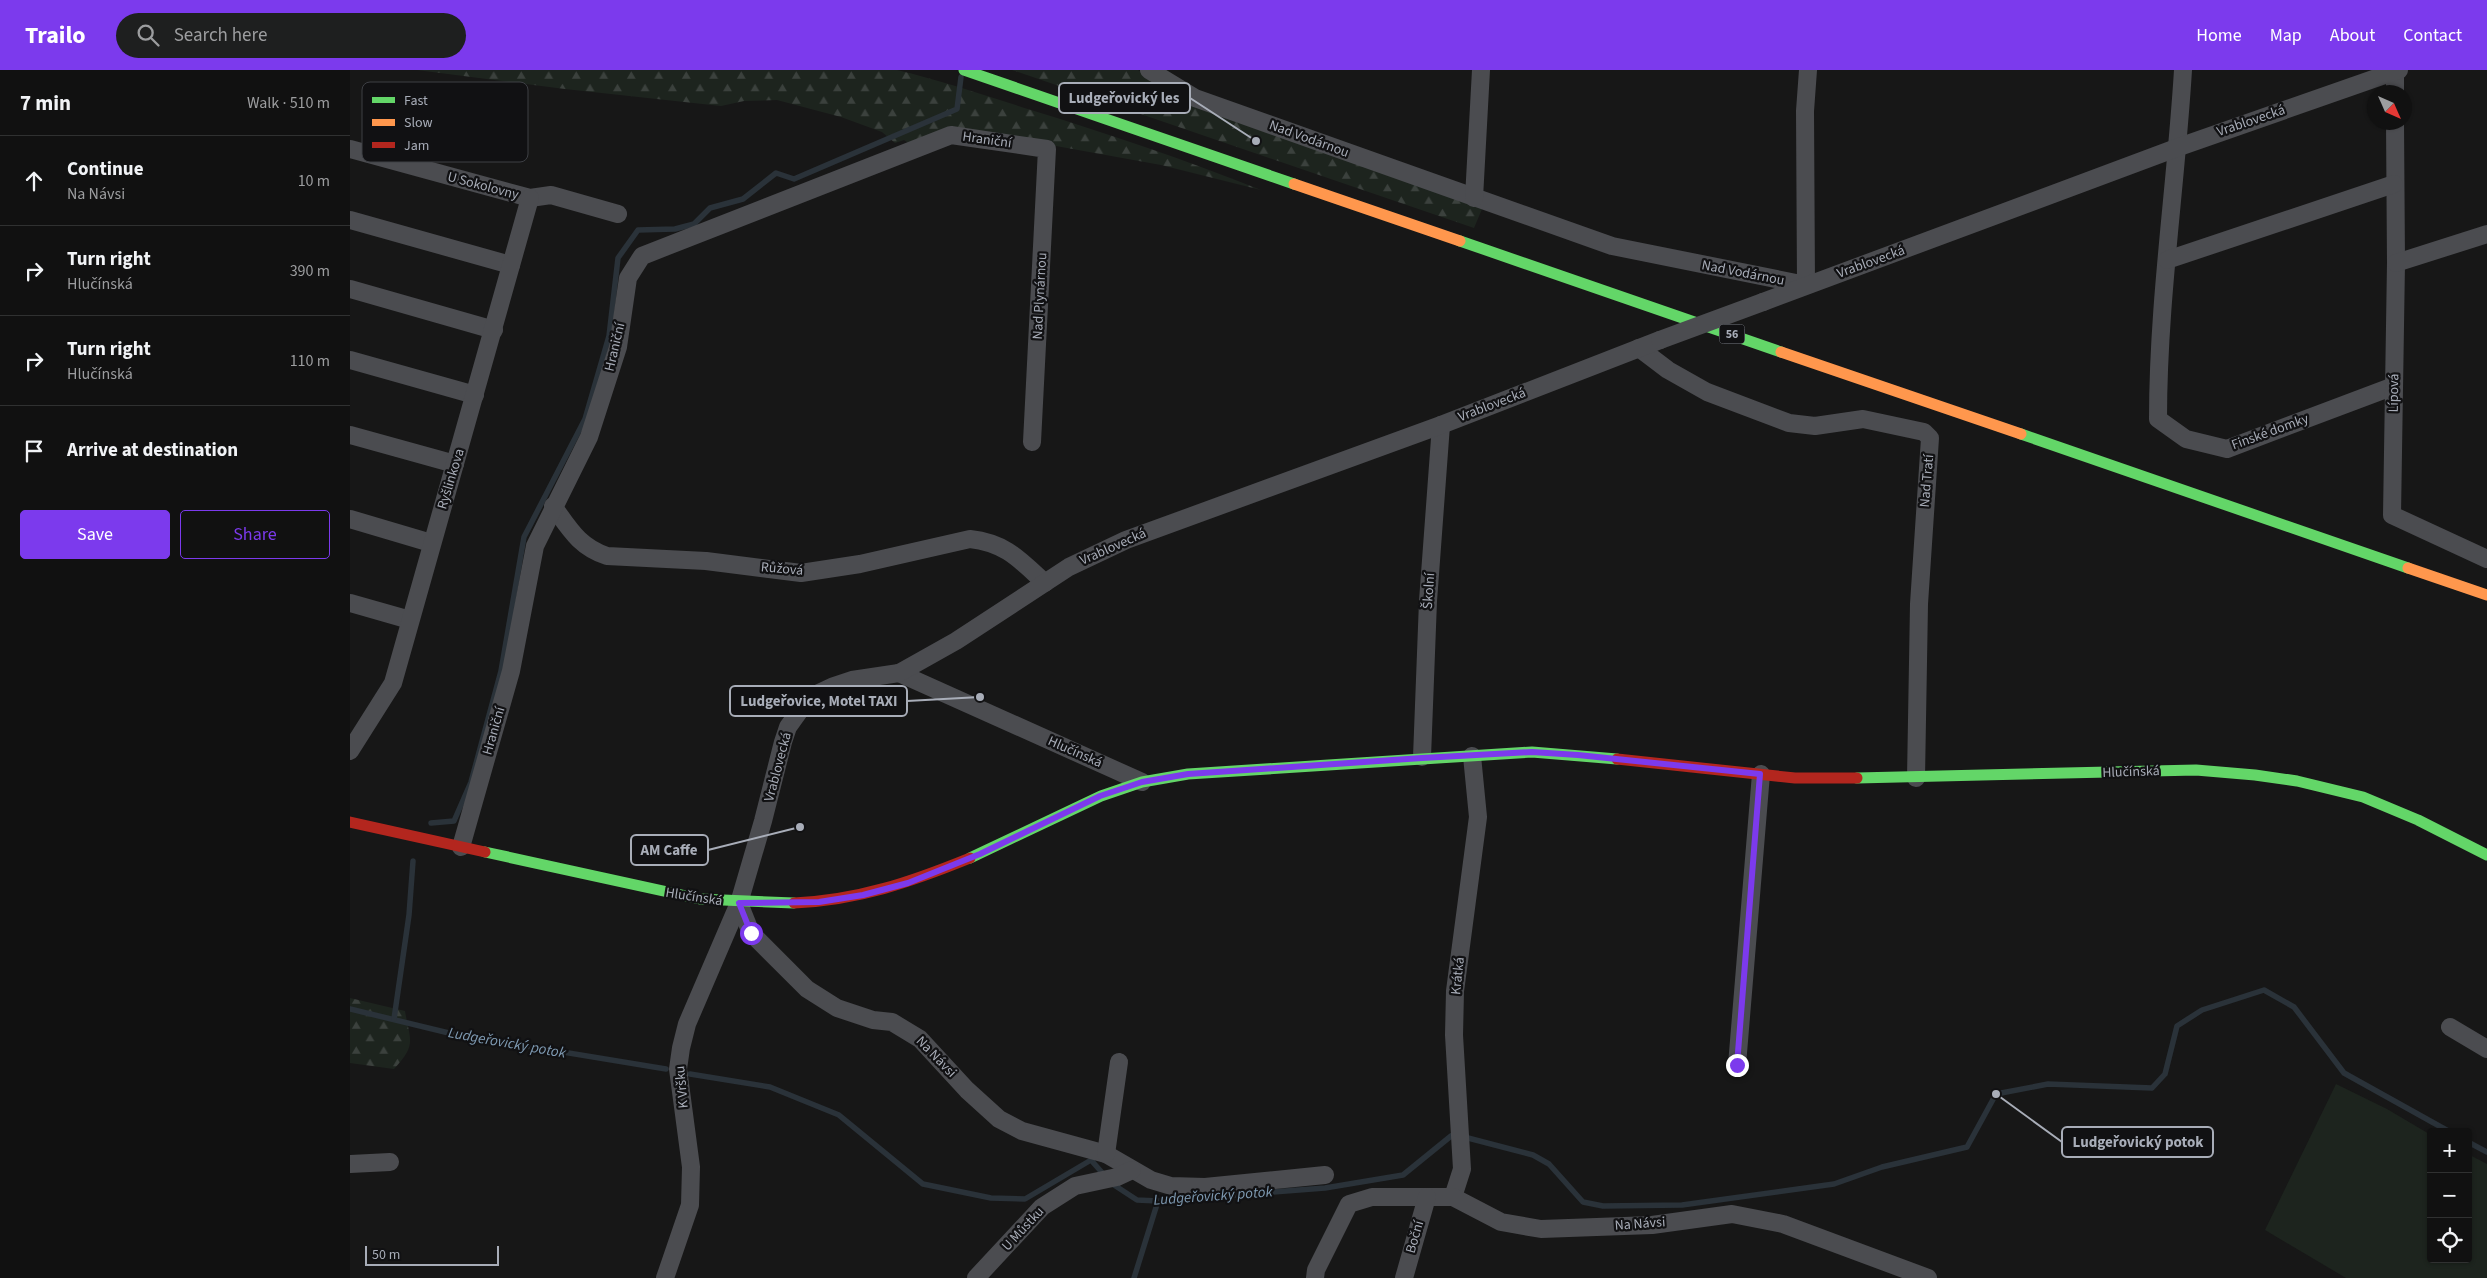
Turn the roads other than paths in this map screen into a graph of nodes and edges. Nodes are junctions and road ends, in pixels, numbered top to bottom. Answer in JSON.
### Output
{"nodes":[{"id":1,"x":964,"y":70,"type":"edge"},
{"id":2,"x":1150,"y":70,"type":"edge"},
{"id":3,"x":1481,"y":70,"type":"edge"},
{"id":4,"x":1808,"y":70,"type":"edge"},
{"id":5,"x":2184,"y":70,"type":"edge"},
{"id":6,"x":2397,"y":70,"type":"edge"},
{"id":7,"x":2396,"y":85,"type":"edge"},
{"id":8,"x":2395,"y":130,"type":"edge"},
{"id":9,"x":2179,"y":147,"type":"junction"},
{"id":10,"x":1047,"y":149,"type":"joint"},
{"id":11,"x":398,"y":162,"type":"edge"},
{"id":12,"x":2394,"y":184,"type":"junction"},
{"id":13,"x":530,"y":198,"type":"junction"},
{"id":14,"x":1474,"y":198,"type":"junction"},
{"id":15,"x":618,"y":214,"type":"dead end"},
{"id":16,"x":350,"y":220,"type":"edge"},
{"id":17,"x":2487,"y":234,"type":"edge"},
{"id":18,"x":2167,"y":260,"type":"junction"},
{"id":19,"x":2396,"y":263,"type":"junction"},
{"id":20,"x":512,"y":265,"type":"junction"},
{"id":21,"x":1806,"y":286,"type":"junction"},
{"id":22,"x":350,"y":289,"type":"edge"},
{"id":23,"x":494,"y":330,"type":"junction"},
{"id":24,"x":1639,"y":348,"type":"junction"},
{"id":25,"x":350,"y":360,"type":"edge"},
{"id":26,"x":2394,"y":386,"type":"junction"},
{"id":27,"x":475,"y":395,"type":"junction"},
{"id":28,"x":1441,"y":426,"type":"junction"},
{"id":29,"x":350,"y":435,"type":"edge"},
{"id":30,"x":1032,"y":442,"type":"dead end"},
{"id":31,"x":455,"y":464,"type":"junction"},
{"id":32,"x":553,"y":506,"type":"junction"},
{"id":33,"x":350,"y":519,"type":"edge"},
{"id":34,"x":432,"y":543,"type":"junction"},
{"id":35,"x":2487,"y":559,"type":"edge"},
{"id":36,"x":1045,"y":583,"type":"junction"},
{"id":37,"x":2487,"y":594,"type":"edge"},
{"id":38,"x":350,"y":603,"type":"edge"},
{"id":39,"x":410,"y":620,"type":"junction"},
{"id":40,"x":899,"y":674,"type":"junction"},
{"id":41,"x":350,"y":751,"type":"edge"},
{"id":42,"x":1472,"y":756,"type":"junction"},
{"id":43,"x":1422,"y":758,"type":"junction"},
{"id":44,"x":1760,"y":774,"type":"junction"},
{"id":45,"x":1916,"y":778,"type":"junction"},
{"id":46,"x":1142,"y":782,"type":"junction"},
{"id":47,"x":350,"y":822,"type":"edge"},
{"id":48,"x":461,"y":847,"type":"junction"},
{"id":49,"x":2487,"y":855,"type":"edge"},
{"id":50,"x":739,"y":903,"type":"junction"},
{"id":51,"x":2450,"y":1027,"type":"dead end"},
{"id":52,"x":2487,"y":1049,"type":"edge"},
{"id":53,"x":1119,"y":1062,"type":"dead end"},
{"id":54,"x":1737,"y":1065,"type":"dead end"},
{"id":55,"x":1106,"y":1154,"type":"junction"},
{"id":56,"x":390,"y":1162,"type":"dead end"},
{"id":57,"x":350,"y":1164,"type":"edge"},
{"id":58,"x":1325,"y":1175,"type":"dead end"},
{"id":59,"x":1117,"y":1176,"type":"junction"},
{"id":60,"x":1427,"y":1197,"type":"junction"},
{"id":61,"x":1454,"y":1197,"type":"junction"},
{"id":62,"x":1880,"y":1261,"type":"junction"},
{"id":63,"x":666,"y":1278,"type":"edge"},
{"id":64,"x":976,"y":1278,"type":"edge"},
{"id":65,"x":1315,"y":1278,"type":"edge"},
{"id":66,"x":1404,"y":1278,"type":"edge"},
{"id":67,"x":1888,"y":1278,"type":"edge"},
{"id":68,"x":1928,"y":1278,"type":"edge"}],
"edges":[{"from":1,"to":37,"type":"street","number":"56"},
{"from":2,"to":14,"type":"street","name":"Nad Vodárnou"},
{"from":3,"to":14,"type":"street"},
{"from":4,"to":21,"type":"street","name":"Nad Vodárnou"},
{"from":5,"to":9,"type":"street","name":"Finské domky"},
{"from":6,"to":7,"type":"street"},
{"from":6,"to":9,"type":"street","name":"Vrablovecká"},
{"from":8,"to":12,"type":"street"},
{"from":9,"to":18,"type":"street","name":"Finské domky"},
{"from":9,"to":21,"type":"street","name":"Vrablovecká"},
{"from":10,"to":30,"type":"street","name":"Nad Plynárnou"},
{"from":10,"to":32,"type":"street","name":"Hraniční"},
{"from":11,"to":13,"type":"street","name":"U Sokolovny"},
{"from":12,"to":18,"type":"street"},
{"from":12,"to":19,"type":"street"},
{"from":13,"to":15,"type":"street","name":"U Sokolovny"},
{"from":13,"to":20,"type":"street","name":"Ryšlinkova"},
{"from":14,"to":21,"type":"street","name":"Nad Vodárnou"},
{"from":16,"to":20,"type":"street"},
{"from":17,"to":19,"type":"street"},
{"from":18,"to":26,"type":"street","name":"Finské domky"},
{"from":19,"to":26,"type":"street","name":"Lípová"},
{"from":20,"to":23,"type":"street","name":"Ryšlinkova"},
{"from":21,"to":24,"type":"street","name":"Vrablovecká","bridge":true},
{"from":22,"to":23,"type":"street"},
{"from":23,"to":27,"type":"street","name":"Ryšlinkova"},
{"from":24,"to":28,"type":"street","name":"Vrablovecká"},
{"from":24,"to":45,"type":"street","name":"Nad Tratí"},
{"from":25,"to":27,"type":"street"},
{"from":26,"to":35,"type":"street","name":"Lípová"},
{"from":27,"to":31,"type":"street","name":"Ryšlinkova"},
{"from":28,"to":36,"type":"street","name":"Vrablovecká"},
{"from":28,"to":43,"type":"street","name":"Školní"},
{"from":29,"to":31,"type":"street"},
{"from":31,"to":34,"type":"street","name":"Ryšlinkova"},
{"from":32,"to":36,"type":"street","name":"Růžová"},
{"from":32,"to":48,"type":"street","name":"Hraniční"},
{"from":33,"to":34,"type":"street"},
{"from":34,"to":39,"type":"street","name":"Ryšlinkova"},
{"from":36,"to":40,"type":"street","name":"Vrablovecká"},
{"from":38,"to":39,"type":"street"},
{"from":39,"to":41,"type":"street","name":"Ryšlinkova"},
{"from":40,"to":46,"type":"street","name":"Hlučínská"},
{"from":40,"to":50,"type":"street","name":"Vrablovecká"},
{"from":42,"to":43,"type":"street","name":"Hlučínská"},
{"from":42,"to":44,"type":"street","name":"Hlučínská"},
{"from":42,"to":61,"type":"street","name":"Krátká"},
{"from":43,"to":46,"type":"street","name":"Hlučínská"},
{"from":44,"to":45,"type":"street","name":"Hlučínská"},
{"from":44,"to":54,"type":"street"},
{"from":45,"to":49,"type":"street","name":"Hlučínská"},
{"from":46,"to":50,"type":"street","name":"Hlučínská"},
{"from":47,"to":48,"type":"street","name":"Hlučínská"},
{"from":48,"to":50,"type":"street","name":"Hlučínská"},
{"from":50,"to":55,"type":"street","name":"Na Návsi"},
{"from":50,"to":63,"type":"street","name":"K Vršku"},
{"from":51,"to":52,"type":"street"},
{"from":53,"to":55,"type":"street"},
{"from":55,"to":59,"type":"street","name":"Na Návsi"},
{"from":56,"to":57,"type":"street"},
{"from":58,"to":59,"type":"street","name":"Na Návsi"},
{"from":59,"to":64,"type":"street","name":"U Můstku"},
{"from":60,"to":61,"type":"street","name":"Na Návsi"},
{"from":60,"to":65,"type":"street","name":"Na Návsi"},
{"from":60,"to":66,"type":"street","name":"Boční"},
{"from":61,"to":62,"type":"street","name":"Na Návsi"},
{"from":62,"to":67,"type":"street"},
{"from":62,"to":68,"type":"street","name":"Na Návsi"}]}
